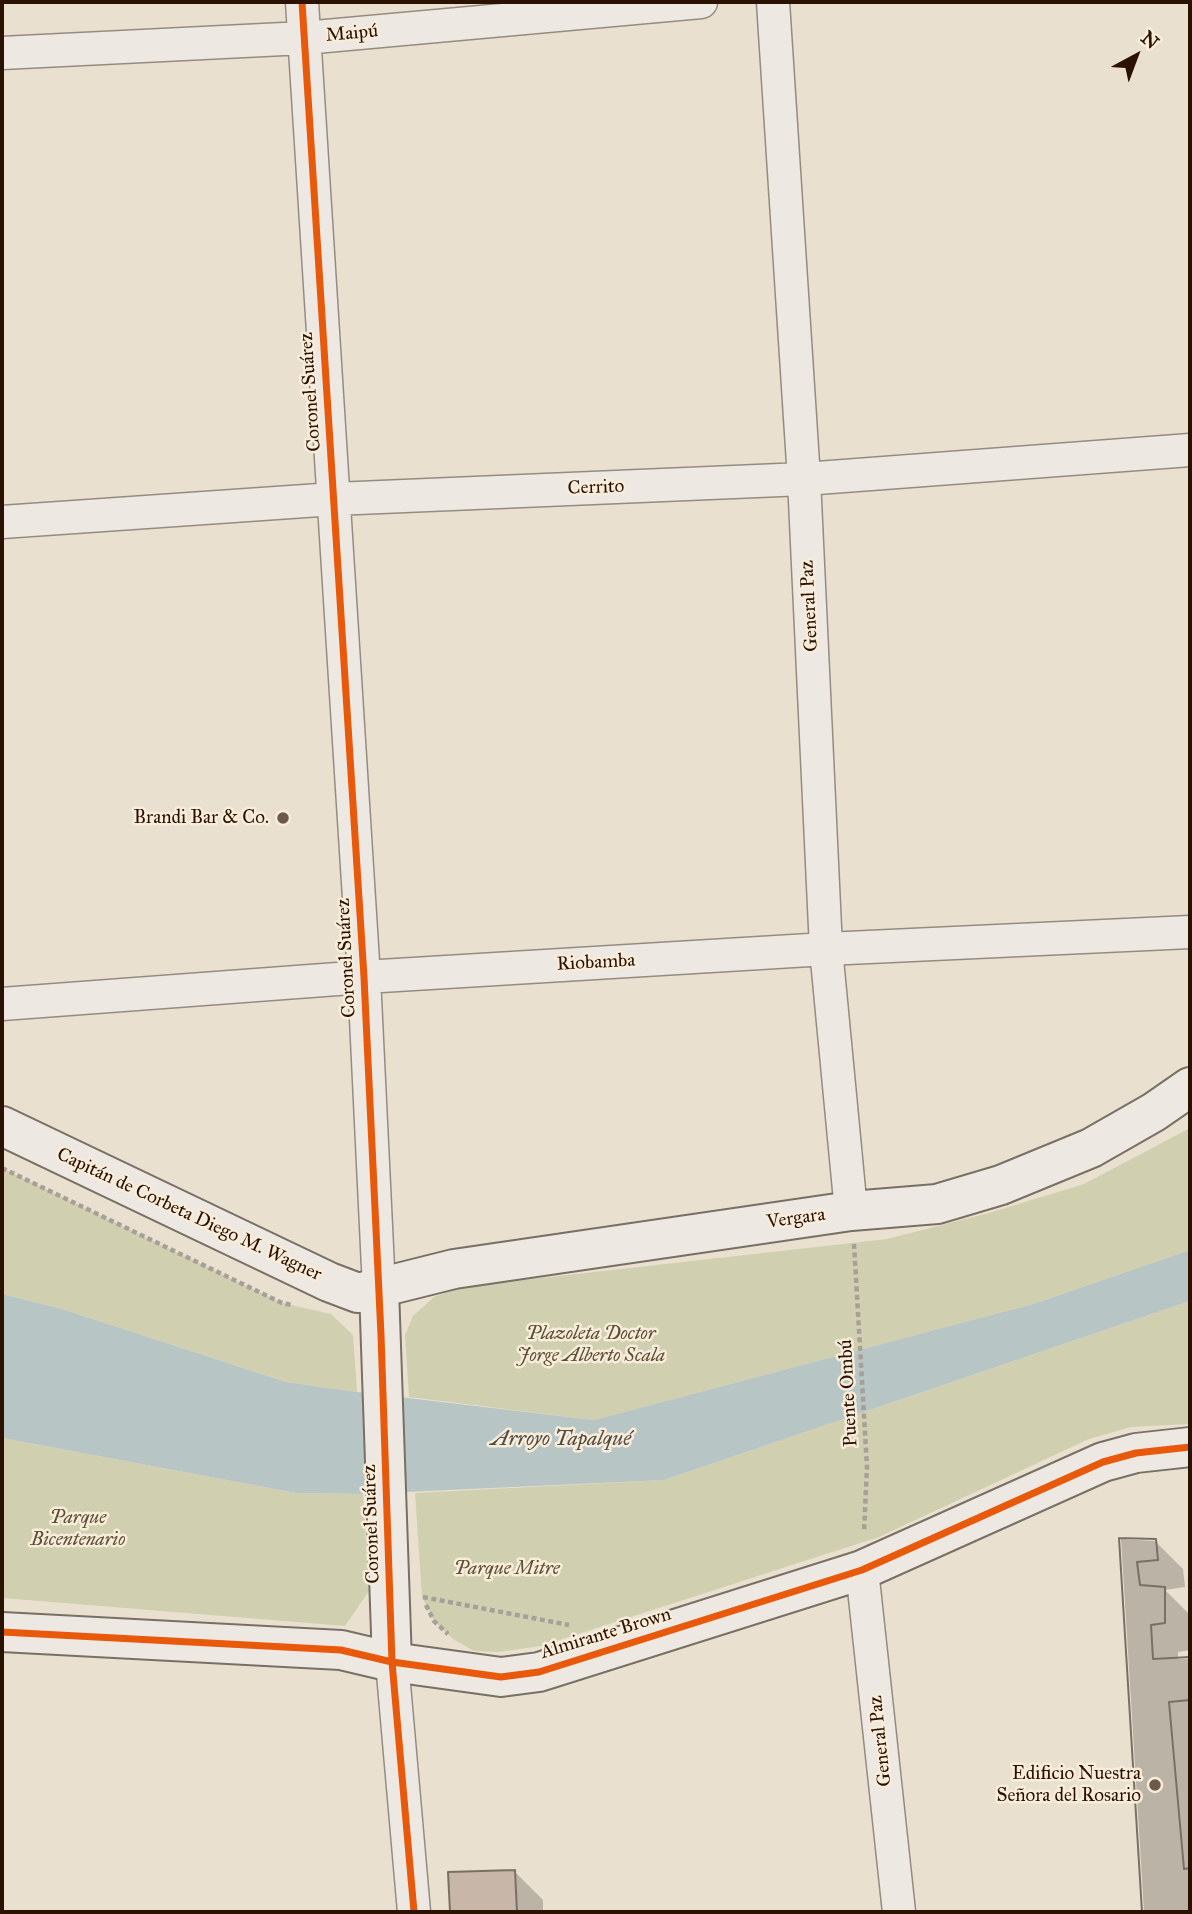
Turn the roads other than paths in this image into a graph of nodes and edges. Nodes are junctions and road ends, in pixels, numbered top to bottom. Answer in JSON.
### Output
{"nodes":[{"id":1,"x":302,"y":2,"type":"edge"},
{"id":2,"x":701,"y":2,"type":"edge"},
{"id":3,"x":773,"y":2,"type":"edge"},
{"id":4,"x":304,"y":38,"type":"junction"},
{"id":5,"x":2,"y":53,"type":"edge"},
{"id":6,"x":1190,"y":450,"type":"edge"},
{"id":7,"x":804,"y":479,"type":"junction"},
{"id":8,"x":334,"y":499,"type":"junction"},
{"id":9,"x":2,"y":522,"type":"edge"},
{"id":10,"x":1190,"y":932,"type":"edge"},
{"id":11,"x":826,"y":949,"type":"junction"},
{"id":12,"x":364,"y":977,"type":"junction"},
{"id":13,"x":2,"y":1004,"type":"edge"},
{"id":14,"x":1190,"y":1087,"type":"edge"},
{"id":15,"x":2,"y":1126,"type":"edge"},
{"id":16,"x":853,"y":1227,"type":"junction"},
{"id":17,"x":379,"y":1289,"type":"junction"},
{"id":18,"x":1190,"y":1447,"type":"edge"},
{"id":19,"x":863,"y":1556,"type":"junction"},
{"id":20,"x":2,"y":1632,"type":"edge"},
{"id":21,"x":392,"y":1662,"type":"junction"},
{"id":22,"x":414,"y":1912,"type":"edge"},
{"id":23,"x":899,"y":1912,"type":"edge"}],
"edges":[{"from":1,"to":4,"type":"street","name":"Coronel Suárez"},
{"from":2,"to":4,"type":"street","name":"Maipú"},
{"from":3,"to":7,"type":"street","name":"General Paz"},
{"from":4,"to":5,"type":"street","name":"Maipú"},
{"from":4,"to":8,"type":"street","name":"Coronel Suárez"},
{"from":6,"to":7,"type":"street","name":"Cerrito"},
{"from":7,"to":8,"type":"street","name":"Cerrito"},
{"from":7,"to":11,"type":"street","name":"General Paz"},
{"from":8,"to":9,"type":"street","name":"Cerrito"},
{"from":8,"to":12,"type":"street","name":"Coronel Suárez"},
{"from":10,"to":11,"type":"street","name":"Riobamba"},
{"from":11,"to":12,"type":"street","name":"Riobamba"},
{"from":11,"to":16,"type":"street","name":"General Paz"},
{"from":12,"to":13,"type":"street","name":"Riobamba"},
{"from":12,"to":17,"type":"street","name":"Coronel Suárez"},
{"from":14,"to":16,"type":"street","name":"Vergara"},
{"from":15,"to":17,"type":"street","name":"Capitán de Corbeta Diego M. Wagner"},
{"from":16,"to":17,"type":"street","name":"Vergara"},
{"from":17,"to":21,"type":"street","name":"Coronel Suárez"},
{"from":18,"to":19,"type":"street","name":"Almirante Brown"},
{"from":19,"to":21,"type":"street","name":"Almirante Brown"},
{"from":19,"to":23,"type":"street","name":"General Paz"},
{"from":20,"to":21,"type":"street","name":"Almirante Brown"},
{"from":21,"to":22,"type":"street","name":"Coronel Suárez"}]}
